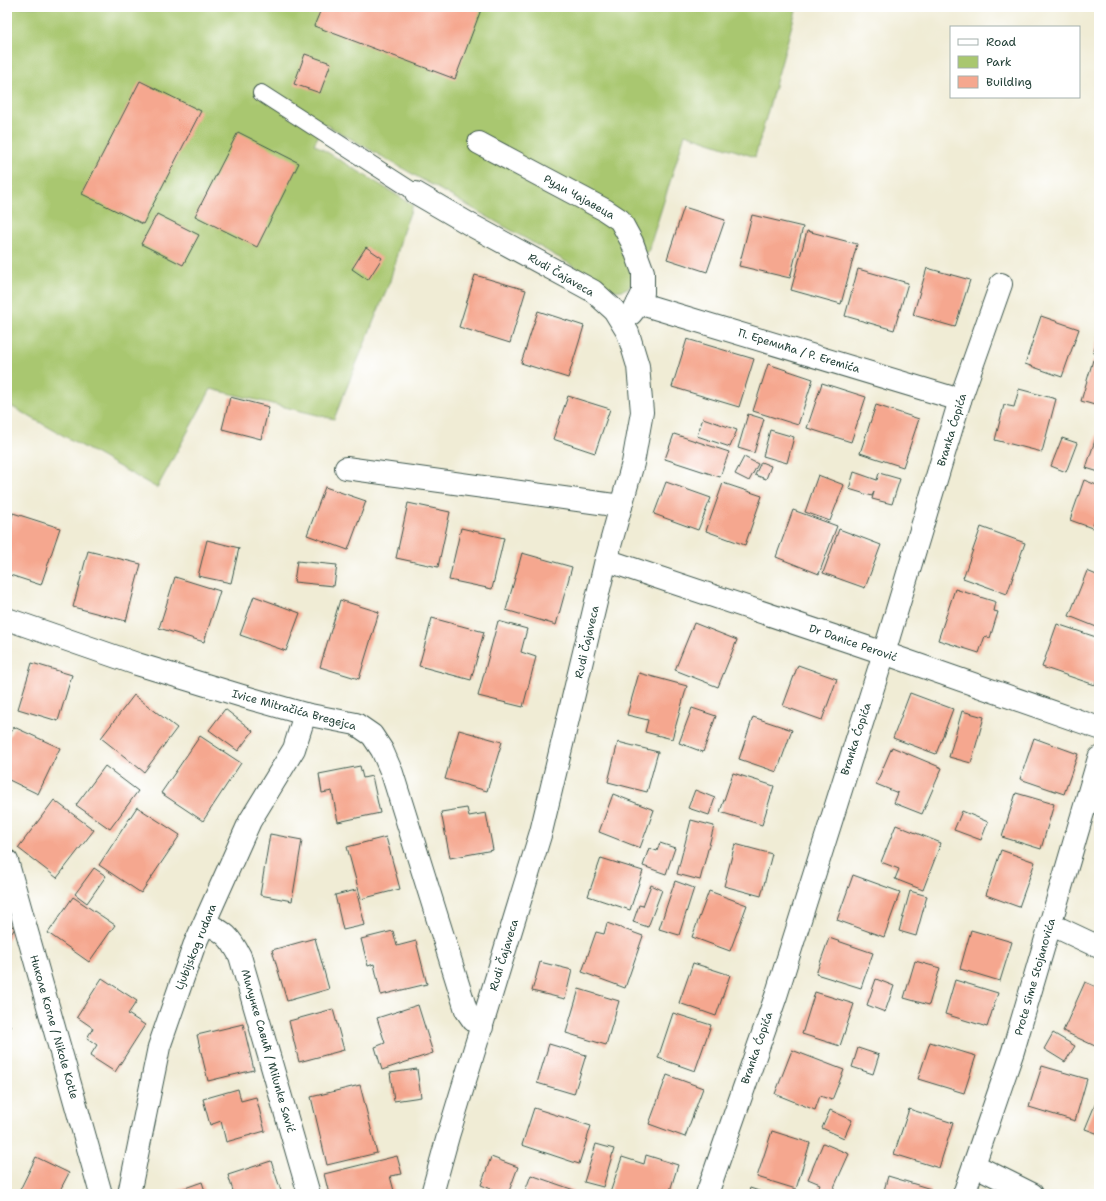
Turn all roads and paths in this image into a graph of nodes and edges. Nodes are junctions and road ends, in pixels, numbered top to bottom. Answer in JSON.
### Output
{"nodes":[{"id":1,"x":261,"y":93,"type":"dead end"},
{"id":2,"x":479,"y":143,"type":"dead end"},
{"id":3,"x":416,"y":193,"type":"joint"},
{"id":4,"x":1001,"y":284,"type":"dead end"},
{"id":5,"x":638,"y":303,"type":"junction"},
{"id":6,"x":622,"y":323,"type":"junction"},
{"id":7,"x":960,"y":400,"type":"junction"},
{"id":8,"x":346,"y":468,"type":"dead end"},
{"id":9,"x":621,"y":506,"type":"junction"},
{"id":10,"x":606,"y":560,"type":"junction"},
{"id":11,"x":7,"y":618,"type":"edge"},
{"id":12,"x":884,"y":653,"type":"junction"},
{"id":13,"x":304,"y":714,"type":"junction"},
{"id":14,"x":1099,"y":728,"type":"edge"},
{"id":15,"x":1099,"y":758,"type":"edge"},
{"id":16,"x":7,"y":861,"type":"edge"},
{"id":17,"x":205,"y":923,"type":"junction"},
{"id":18,"x":1050,"y":924,"type":"junction"},
{"id":19,"x":1099,"y":947,"type":"edge"},
{"id":20,"x":482,"y":1027,"type":"junction"},
{"id":21,"x":974,"y":1165,"type":"junction"},
{"id":22,"x":101,"y":1194,"type":"edge"},
{"id":23,"x":129,"y":1194,"type":"edge"},
{"id":24,"x":309,"y":1194,"type":"edge"},
{"id":25,"x":432,"y":1194,"type":"edge"},
{"id":26,"x":707,"y":1194,"type":"edge"},
{"id":27,"x":964,"y":1194,"type":"edge"},
{"id":28,"x":1032,"y":1194,"type":"edge"}],
"edges":[{"from":1,"to":3,"type":"lane"},
{"from":2,"to":5,"type":"street","name":"Руди Чајавеца"},
{"from":3,"to":6,"type":"street","name":"Rudi Čajaveca"},
{"from":4,"to":7,"type":"street","name":"Branka Ćopića"},
{"from":5,"to":6,"type":"street","name":"Руди Чајавеца"},
{"from":5,"to":7,"type":"street","name":"П. Еремића / P. Eremića"},
{"from":6,"to":9,"type":"street","name":"Rudi Čajaveca"},
{"from":7,"to":12,"type":"street","name":"Branka Ćopića"},
{"from":8,"to":9,"type":"street"},
{"from":9,"to":10,"type":"street","name":"Rudi Čajaveca"},
{"from":10,"to":12,"type":"street","name":"Dr Danice Perović"},
{"from":10,"to":20,"type":"street","name":"Rudi Čajaveca"},
{"from":11,"to":13,"type":"street","name":"Ivice Mitračića Bregejca"},
{"from":12,"to":14,"type":"street","name":"Dr Danice Perović"},
{"from":12,"to":26,"type":"street","name":"Branka Ćopića"},
{"from":13,"to":17,"type":"street","name":"Ljubijskog rudara"},
{"from":13,"to":20,"type":"street","name":"Ivice Mitračića Bregejca"},
{"from":15,"to":18,"type":"street","name":"Prote Sime Stojanovića"},
{"from":16,"to":22,"type":"street","name":"Николе Котле / Nikole Kotle"},
{"from":17,"to":23,"type":"street","name":"Ljubijskog rudara"},
{"from":17,"to":24,"type":"street","name":"Милунке Савић / Milunke Savić"},
{"from":18,"to":19,"type":"street"},
{"from":18,"to":21,"type":"street","name":"Prote Sime Stojanovića"},
{"from":20,"to":25,"type":"street","name":"Rudi Čajaveca"},
{"from":21,"to":27,"type":"street","name":"Prote Sime Stojanovića"},
{"from":21,"to":28,"type":"street"}]}
